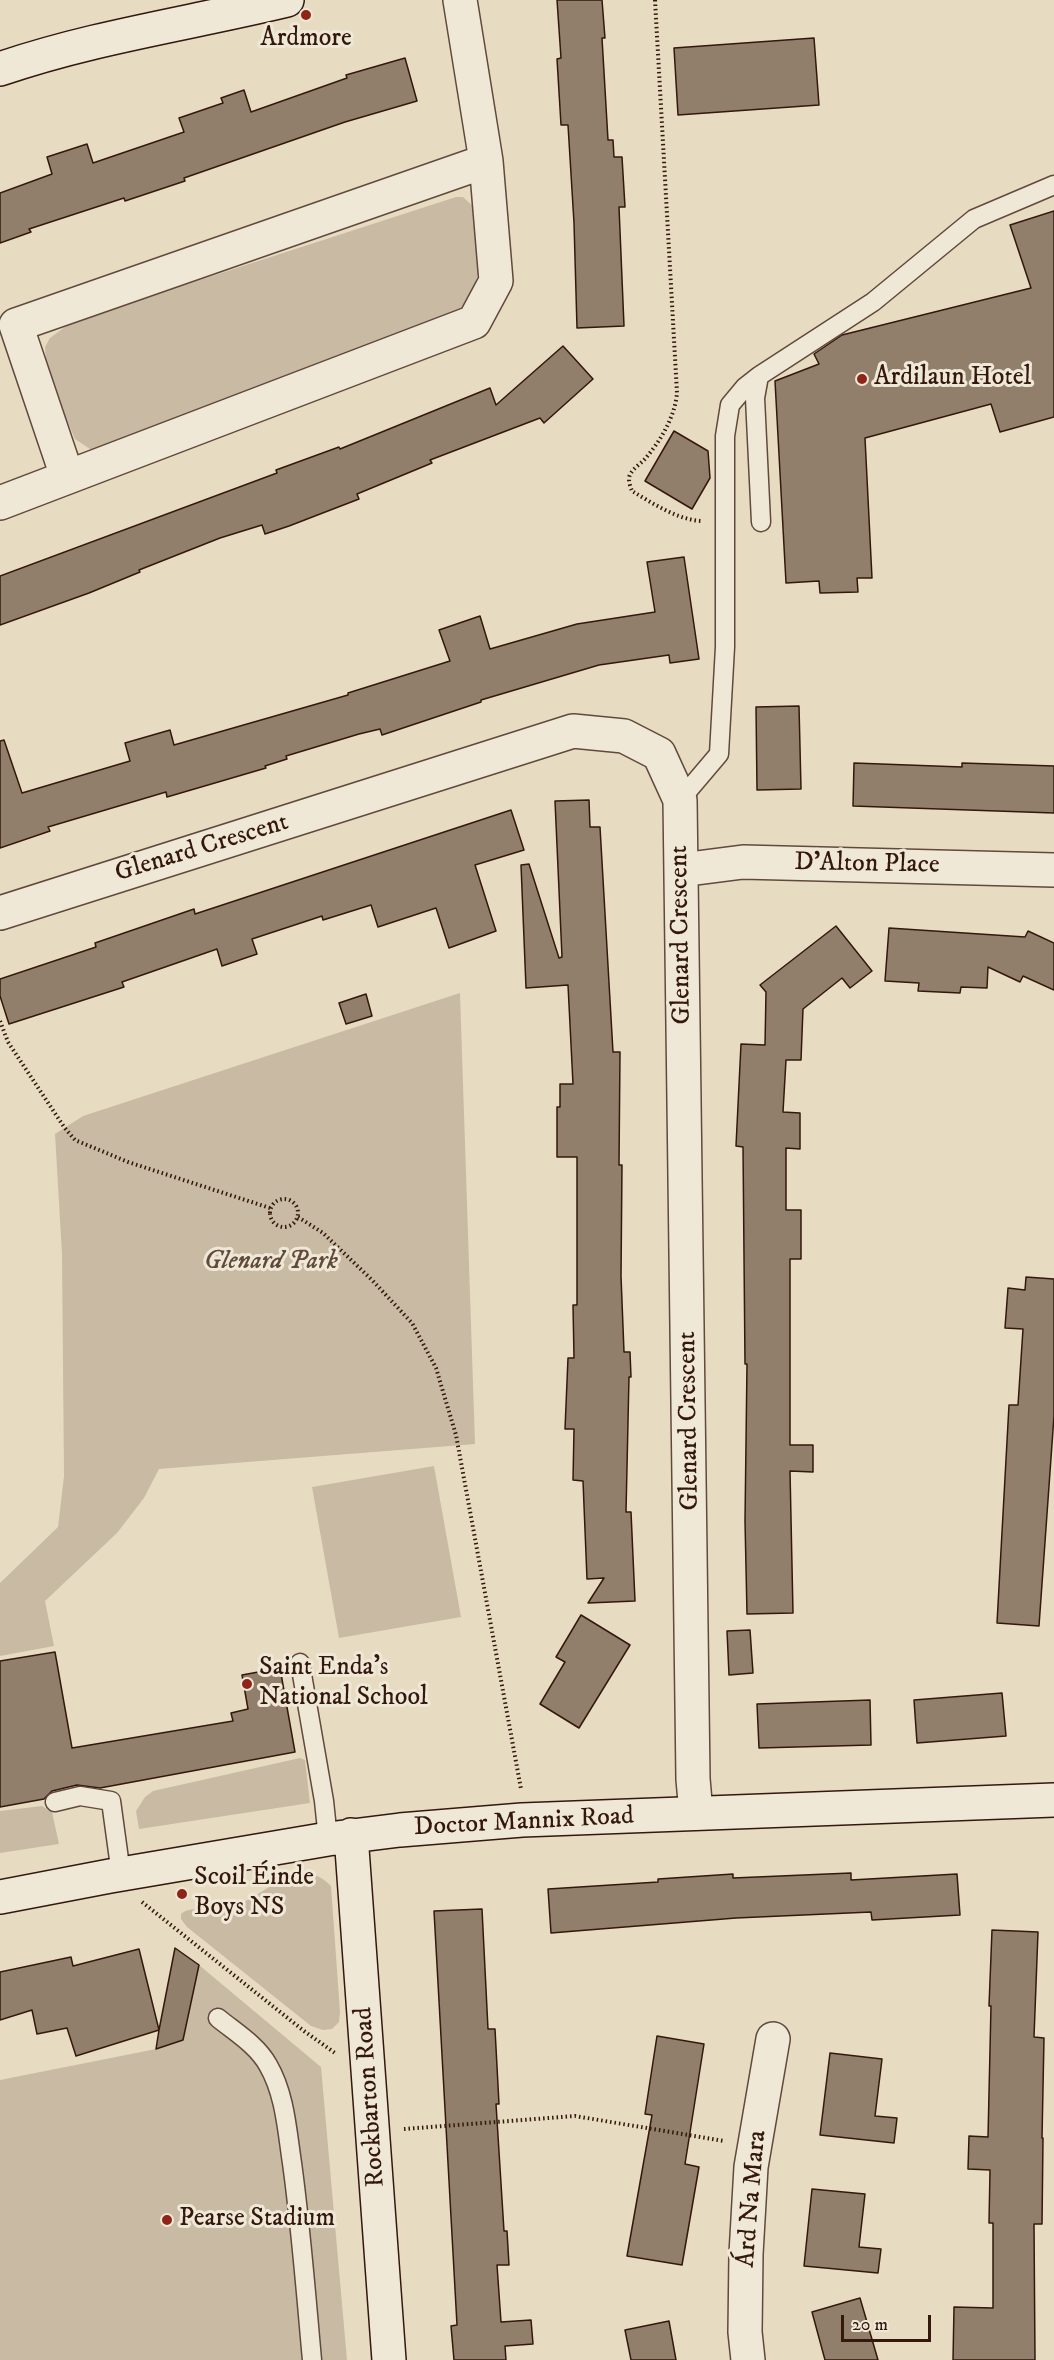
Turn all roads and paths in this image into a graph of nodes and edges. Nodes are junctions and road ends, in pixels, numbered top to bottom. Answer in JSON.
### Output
{"nodes":[{"id":1,"x":287,"y":0,"type":"edge"},
{"id":2,"x":460,"y":0,"type":"edge"},
{"id":3,"x":655,"y":0,"type":"edge"},
{"id":4,"x":224,"y":8,"type":"edge"},
{"id":5,"x":0,"y":69,"type":"edge"},
{"id":6,"x":486,"y":161,"type":"junction"},
{"id":7,"x":1054,"y":184,"type":"edge"},
{"id":8,"x":759,"y":376,"type":"junction"},
{"id":9,"x":67,"y":476,"type":"junction"},
{"id":10,"x":0,"y":503,"type":"edge"},
{"id":11,"x":727,"y":522,"type":"junction"},
{"id":12,"x":761,"y":522,"type":"dead end"},
{"id":13,"x":680,"y":800,"type":"junction"},
{"id":14,"x":681,"y":870,"type":"junction"},
{"id":15,"x":1054,"y":870,"type":"edge"},
{"id":16,"x":0,"y":913,"type":"edge"},
{"id":17,"x":0,"y":1021,"type":"edge"},
{"id":18,"x":270,"y":1208,"type":"junction"},
{"id":19,"x":297,"y":1217,"type":"junction"},
{"id":20,"x":300,"y":1663,"type":"dead end"},
{"id":21,"x":1054,"y":1800,"type":"edge"},
{"id":22,"x":55,"y":1803,"type":"dead end"},
{"id":23,"x":696,"y":1813,"type":"junction"},
{"id":24,"x":522,"y":1820,"type":"junction"},
{"id":25,"x":340,"y":1837,"type":"junction"},
{"id":26,"x":130,"y":1887,"type":"junction"},
{"id":27,"x":0,"y":1897,"type":"edge"},
{"id":28,"x":218,"y":2018,"type":"dead end"},
{"id":29,"x":773,"y":2039,"type":"dead end"},
{"id":30,"x":368,"y":2068,"type":"junction"},
{"id":31,"x":373,"y":2132,"type":"junction"},
{"id":32,"x":754,"y":2146,"type":"junction"},
{"id":33,"x":312,"y":2360,"type":"edge"},
{"id":34,"x":389,"y":2360,"type":"edge"},
{"id":35,"x":748,"y":2360,"type":"edge"}],
"edges":[{"from":1,"to":4,"type":"street"},
{"from":2,"to":6,"type":"street"},
{"from":3,"to":11,"type":"path"},
{"from":4,"to":5,"type":"street"},
{"from":6,"to":9,"type":"street"},
{"from":6,"to":9,"type":"street"},
{"from":7,"to":8,"type":"lane"},
{"from":8,"to":11,"type":"lane"},
{"from":8,"to":12,"type":"lane"},
{"from":9,"to":10,"type":"street"},
{"from":11,"to":13,"type":"lane"},
{"from":13,"to":14,"type":"street","name":"Glenard Crescent"},
{"from":13,"to":16,"type":"street","name":"Glenard Crescent"},
{"from":14,"to":15,"type":"street","name":"D'Alton Place"},
{"from":14,"to":23,"type":"street","name":"Glenard Crescent"},
{"from":17,"to":18,"type":"path"},
{"from":18,"to":19,"type":"path"},
{"from":18,"to":19,"type":"path"},
{"from":19,"to":24,"type":"path"},
{"from":20,"to":25,"type":"lane"},
{"from":21,"to":23,"type":"street","name":"Doctor Mannix Road"},
{"from":22,"to":26,"type":"lane"},
{"from":23,"to":24,"type":"street","name":"Doctor Mannix Road"},
{"from":24,"to":25,"type":"street","name":"Doctor Mannix Road"},
{"from":25,"to":26,"type":"street","name":"Doctor Mannix Road"},
{"from":25,"to":30,"type":"street","name":"Rockbarton Road"},
{"from":26,"to":27,"type":"street","name":"Doctor Mannix Road"},
{"from":26,"to":30,"type":"path"},
{"from":28,"to":33,"type":"lane"},
{"from":29,"to":32,"type":"street","name":"Árd Na Mara"},
{"from":30,"to":31,"type":"street","name":"Rockbarton Road"},
{"from":31,"to":32,"type":"path"},
{"from":31,"to":34,"type":"street","name":"Rockbarton Road"},
{"from":32,"to":35,"type":"street","name":"Árd Na Mara"}]}
